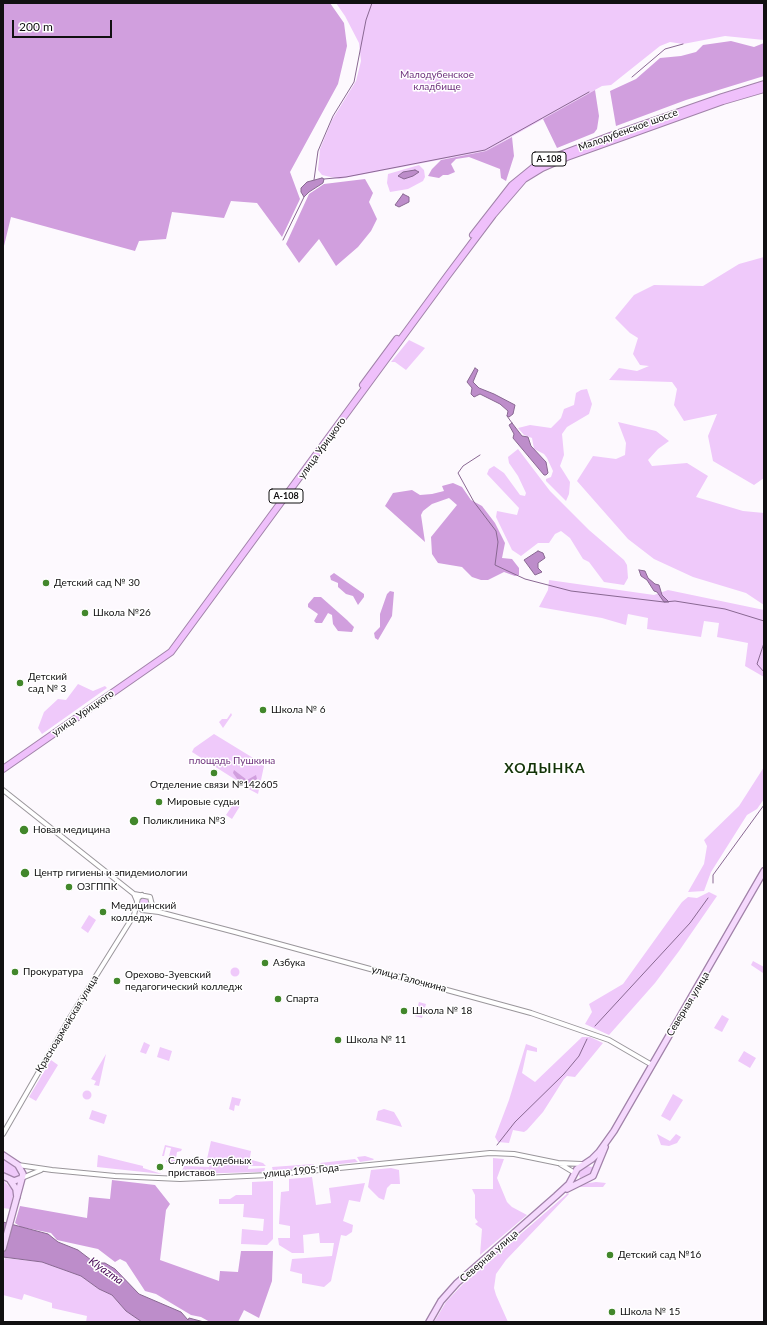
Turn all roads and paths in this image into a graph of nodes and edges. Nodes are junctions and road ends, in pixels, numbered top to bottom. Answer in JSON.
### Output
{"nodes":[{"id":1,"x":764,"y":84,"type":"edge"},
{"id":2,"x":764,"y":88,"type":"edge"},
{"id":3,"x":405,"y":332,"type":"junction"},
{"id":4,"x":3,"y":769,"type":"edge"},
{"id":5,"x":3,"y":790,"type":"edge"},
{"id":6,"x":764,"y":872,"type":"edge"},
{"id":7,"x":134,"y":894,"type":"junction"},
{"id":8,"x":142,"y":896,"type":"junction"},
{"id":9,"x":152,"y":902,"type":"junction"},
{"id":10,"x":137,"y":903,"type":"junction"},
{"id":11,"x":144,"y":910,"type":"junction"},
{"id":12,"x":159,"y":912,"type":"junction"},
{"id":13,"x":134,"y":915,"type":"junction"},
{"id":14,"x":652,"y":1064,"type":"junction"},
{"id":15,"x":3,"y":1134,"type":"edge"},
{"id":16,"x":610,"y":1136,"type":"junction"},
{"id":17,"x":4,"y":1155,"type":"edge"},
{"id":18,"x":558,"y":1163,"type":"junction"},
{"id":19,"x":584,"y":1164,"type":"junction"},
{"id":20,"x":18,"y":1165,"type":"junction"},
{"id":21,"x":597,"y":1168,"type":"junction"},
{"id":22,"x":44,"y":1169,"type":"junction"},
{"id":23,"x":569,"y":1169,"type":"junction"},
{"id":24,"x":574,"y":1174,"type":"junction"},
{"id":25,"x":3,"y":1176,"type":"edge"},
{"id":26,"x":22,"y":1178,"type":"junction"},
{"id":27,"x":10,"y":1180,"type":"junction"},
{"id":28,"x":570,"y":1181,"type":"junction"},
{"id":29,"x":585,"y":1181,"type":"junction"},
{"id":30,"x":556,"y":1196,"type":"junction"},
{"id":31,"x":17,"y":1197,"type":"junction"},
{"id":32,"x":3,"y":1248,"type":"edge"},
{"id":33,"x":429,"y":1322,"type":"edge"}],
"edges":[{"from":1,"to":3,"type":"highway","name":"Малодубенское шоссе","number":"А-108"},
{"from":2,"to":3,"type":"highway","name":"Малодубенское шоссе","number":"А-108"},
{"from":3,"to":4,"type":"highway","name":"улица Урицкого","number":"А-108"},
{"from":5,"to":7,"type":"street"},
{"from":6,"to":14,"type":"main road","name":"Северная улица"},
{"from":7,"to":8,"type":"street"},
{"from":7,"to":10,"type":"street"},
{"from":8,"to":9,"type":"street"},
{"from":8,"to":10,"type":"street"},
{"from":9,"to":11,"type":"street"},
{"from":9,"to":12,"type":"street"},
{"from":10,"to":11,"type":"street"},
{"from":10,"to":13,"type":"street","name":"Красноармейская улица"},
{"from":11,"to":12,"type":"street","name":"улица Галочкина"},
{"from":11,"to":13,"type":"street"},
{"from":12,"to":14,"type":"street","name":"улица Галочкина"},
{"from":13,"to":15,"type":"street","name":"Красноармейская улица"},
{"from":14,"to":16,"type":"main road","name":"Северная улица"},
{"from":16,"to":19,"type":"main road","name":"Северная улица"},
{"from":16,"to":21,"type":"main road","name":"Северная улица"},
{"from":17,"to":20,"type":"main road"},
{"from":18,"to":19,"type":"street","name":"улица 1905 Года"},
{"from":18,"to":22,"type":"street","name":"улица 1905 Года"},
{"from":18,"to":23,"type":"street","name":"улица 1905 Года"},
{"from":19,"to":21,"type":"main road"},
{"from":19,"to":24,"type":"main road","name":"Северная улица"},
{"from":20,"to":22,"type":"street","name":"улица 1905 Года"},
{"from":20,"to":26,"type":"main road"},
{"from":21,"to":29,"type":"main road","name":"Северная улица"},
{"from":22,"to":26,"type":"street"},
{"from":23,"to":24,"type":"street","name":"улица 1905 Года"},
{"from":23,"to":28,"type":"street"},
{"from":24,"to":28,"type":"main road","name":"Северная улица"},
{"from":24,"to":29,"type":"main road"},
{"from":25,"to":27,"type":"main road"},
{"from":26,"to":27,"type":"main road"},
{"from":26,"to":31,"type":"main road"},
{"from":27,"to":31,"type":"main road"},
{"from":28,"to":30,"type":"main road","name":"Северная улица"},
{"from":29,"to":30,"type":"main road","name":"Северная улица"},
{"from":30,"to":33,"type":"main road","name":"Северная улица"},
{"from":31,"to":32,"type":"main road"}]}
